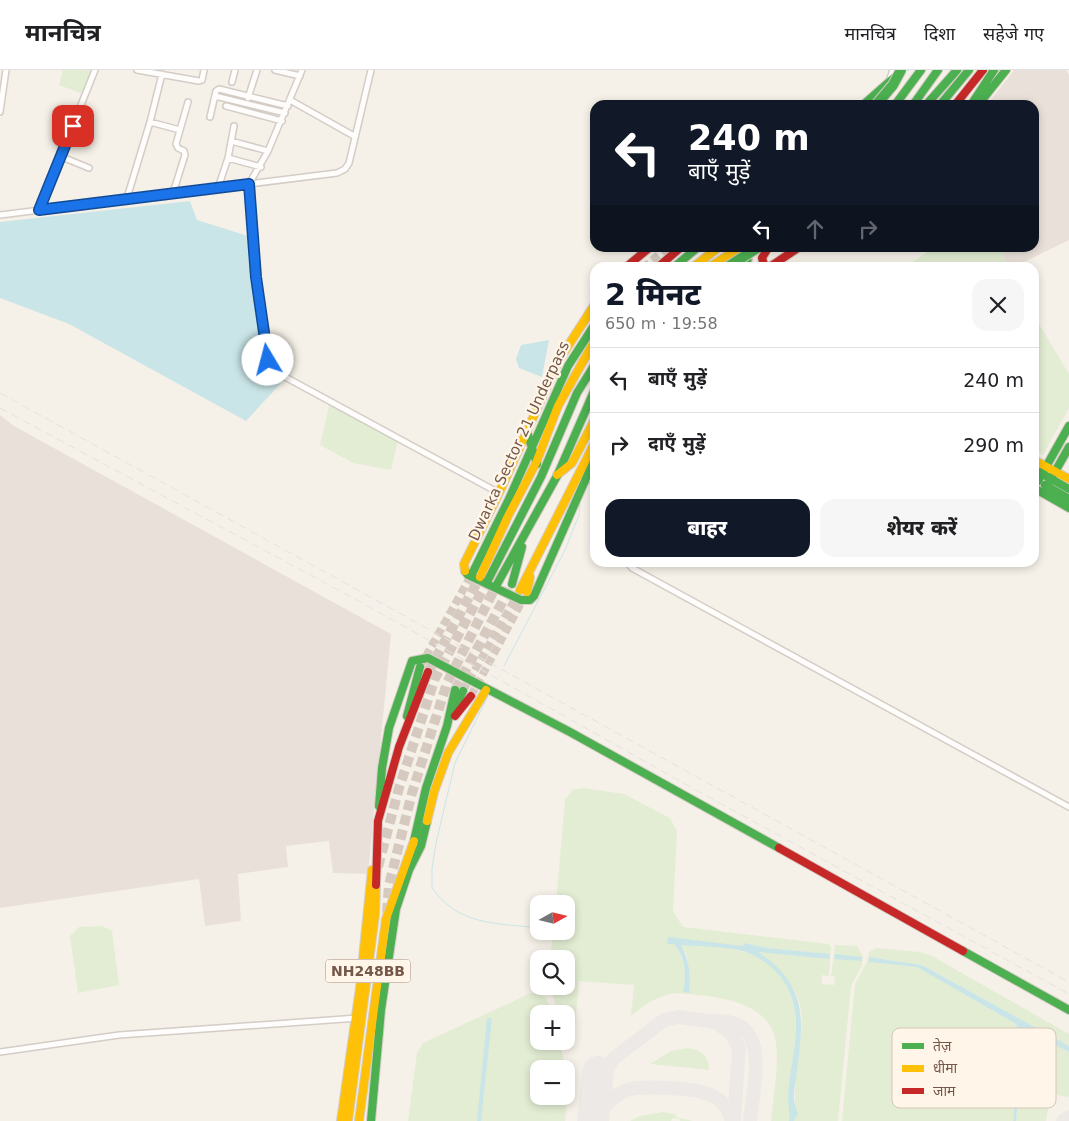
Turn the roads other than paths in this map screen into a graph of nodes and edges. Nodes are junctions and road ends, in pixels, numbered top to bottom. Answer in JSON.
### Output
{"nodes":[{"id":1,"x":6,"y":70,"type":"edge"},
{"id":2,"x":95,"y":70,"type":"edge"},
{"id":3,"x":137,"y":70,"type":"edge"},
{"id":4,"x":204,"y":70,"type":"edge"},
{"id":5,"x":235,"y":70,"type":"edge"},
{"id":6,"x":257,"y":70,"type":"edge"},
{"id":7,"x":276,"y":70,"type":"edge"},
{"id":8,"x":302,"y":70,"type":"edge"},
{"id":9,"x":371,"y":70,"type":"edge"},
{"id":10,"x":893,"y":70,"type":"edge"},
{"id":11,"x":903,"y":70,"type":"edge"},
{"id":12,"x":921,"y":70,"type":"edge"},
{"id":13,"x":938,"y":70,"type":"edge"},
{"id":14,"x":957,"y":70,"type":"edge"},
{"id":15,"x":969,"y":70,"type":"edge"},
{"id":16,"x":983,"y":70,"type":"edge"},
{"id":17,"x":992,"y":70,"type":"edge"},
{"id":18,"x":1006,"y":70,"type":"edge"},
{"id":19,"x":162,"y":74,"type":"junction"},
{"id":20,"x":300,"y":76,"type":"junction"},
{"id":21,"x":232,"y":82,"type":"dead end"},
{"id":22,"x":889,"y":82,"type":"junction"},
{"id":23,"x":215,"y":96,"type":"junction"},
{"id":24,"x":249,"y":96,"type":"junction"},
{"id":25,"x":869,"y":100,"type":"edge"},
{"id":26,"x":880,"y":100,"type":"edge"},
{"id":27,"x":899,"y":100,"type":"edge"},
{"id":28,"x":917,"y":100,"type":"edge"},
{"id":29,"x":930,"y":100,"type":"edge"},
{"id":30,"x":944,"y":100,"type":"edge"},
{"id":31,"x":958,"y":100,"type":"edge"},
{"id":32,"x":967,"y":100,"type":"edge"},
{"id":33,"x":973,"y":100,"type":"edge"},
{"id":34,"x":982,"y":100,"type":"edge"},
{"id":35,"x":188,"y":102,"type":"dead end"},
{"id":36,"x":246,"y":103,"type":"junction"},
{"id":37,"x":289,"y":103,"type":"junction"},
{"id":38,"x":226,"y":106,"type":"dead end"},
{"id":39,"x":244,"y":110,"type":"junction"},
{"id":40,"x":0,"y":112,"type":"edge"},
{"id":41,"x":285,"y":112,"type":"junction"},
{"id":42,"x":210,"y":117,"type":"dead end"},
{"id":43,"x":282,"y":120,"type":"junction"},
{"id":44,"x":150,"y":122,"type":"junction"},
{"id":45,"x":234,"y":126,"type":"dead end"},
{"id":46,"x":180,"y":130,"type":"junction"},
{"id":47,"x":354,"y":136,"type":"junction"},
{"id":48,"x":231,"y":141,"type":"junction"},
{"id":49,"x":268,"y":151,"type":"junction"},
{"id":50,"x":62,"y":157,"type":"junction"},
{"id":51,"x":228,"y":158,"type":"junction"},
{"id":52,"x":261,"y":166,"type":"junction"},
{"id":53,"x":89,"y":168,"type":"dead end"},
{"id":54,"x":249,"y":184,"type":"junction"},
{"id":55,"x":218,"y":188,"type":"junction"},
{"id":56,"x":173,"y":193,"type":"junction"},
{"id":57,"x":127,"y":198,"type":"junction"},
{"id":58,"x":39,"y":210,"type":"junction"},
{"id":59,"x":0,"y":215,"type":"edge"},
{"id":60,"x":644,"y":252,"type":"edge"},
{"id":61,"x":675,"y":252,"type":"edge"},
{"id":62,"x":692,"y":252,"type":"edge"},
{"id":63,"x":713,"y":252,"type":"edge"},
{"id":64,"x":733,"y":252,"type":"edge"},
{"id":65,"x":751,"y":252,"type":"edge"},
{"id":66,"x":792,"y":252,"type":"edge"},
{"id":67,"x":633,"y":262,"type":"edge"},
{"id":68,"x":664,"y":262,"type":"edge"},
{"id":69,"x":680,"y":262,"type":"edge"},
{"id":70,"x":700,"y":262,"type":"edge"},
{"id":71,"x":717,"y":262,"type":"edge"},
{"id":72,"x":735,"y":262,"type":"edge"},
{"id":73,"x":776,"y":262,"type":"edge"},
{"id":74,"x":590,"y":312,"type":"edge"},
{"id":75,"x":590,"y":331,"type":"edge"},
{"id":76,"x":590,"y":349,"type":"edge"},
{"id":77,"x":590,"y":372,"type":"edge"},
{"id":78,"x":590,"y":400,"type":"edge"},
{"id":79,"x":1069,"y":426,"type":"edge"},
{"id":80,"x":590,"y":429,"type":"edge"},
{"id":81,"x":527,"y":432,"type":"junction"},
{"id":82,"x":1069,"y":447,"type":"edge"},
{"id":83,"x":532,"y":448,"type":"junction"},
{"id":84,"x":590,"y":454,"type":"edge"},
{"id":85,"x":536,"y":463,"type":"junction"},
{"id":86,"x":590,"y":467,"type":"edge"},
{"id":87,"x":587,"y":472,"type":"junction"},
{"id":88,"x":556,"y":476,"type":"junction"},
{"id":89,"x":540,"y":477,"type":"junction"},
{"id":90,"x":590,"y":477,"type":"edge"},
{"id":91,"x":1042,"y":477,"type":"edge"},
{"id":92,"x":1069,"y":479,"type":"edge"},
{"id":93,"x":579,"y":481,"type":"junction"},
{"id":94,"x":1069,"y":489,"type":"edge"},
{"id":95,"x":499,"y":493,"type":"junction"},
{"id":96,"x":1069,"y":499,"type":"edge"},
{"id":97,"x":1069,"y":508,"type":"edge"},
{"id":98,"x":508,"y":516,"type":"junction"},
{"id":99,"x":516,"y":523,"type":"junction"},
{"id":100,"x":527,"y":530,"type":"junction"},
{"id":101,"x":631,"y":567,"type":"edge"},
{"id":102,"x":484,"y":579,"type":"junction"},
{"id":103,"x":424,"y":670,"type":"tunnel mouth"},
{"id":104,"x":486,"y":690,"type":"junction"},
{"id":105,"x":447,"y":726,"type":"junction"},
{"id":106,"x":1069,"y":807,"type":"edge"},
{"id":107,"x":378,"y":821,"type":"junction"},
{"id":108,"x":1069,"y":1010,"type":"edge"},
{"id":109,"x":359,"y":1018,"type":"junction"},
{"id":110,"x":0,"y":1052,"type":"edge"},
{"id":111,"x":341,"y":1121,"type":"edge"},
{"id":112,"x":348,"y":1121,"type":"edge"},
{"id":113,"x":359,"y":1121,"type":"edge"},
{"id":114,"x":371,"y":1121,"type":"edge"}],
"edges":[{"from":1,"to":40,"type":"street"},
{"from":2,"to":50,"type":"street"},
{"from":3,"to":19,"type":"street"},
{"from":4,"to":19,"type":"street"},
{"from":5,"to":21,"type":"street"},
{"from":6,"to":24,"type":"street"},
{"from":7,"to":20,"type":"street"},
{"from":8,"to":20,"type":"street"},
{"from":9,"to":47,"type":"street"},
{"from":10,"to":22,"type":"street"},
{"from":11,"to":22,"type":"main road"},
{"from":11,"to":26,"type":"main road","bridge":true},
{"from":12,"to":27,"type":"main road"},
{"from":13,"to":28,"type":"main road"},
{"from":14,"to":29,"type":"main road"},
{"from":15,"to":30,"type":"main road"},
{"from":16,"to":31,"type":"main road"},
{"from":17,"to":32,"type":"main road"},
{"from":17,"to":33,"type":"main road"},
{"from":18,"to":34,"type":"main road"},
{"from":19,"to":44,"type":"street"},
{"from":20,"to":37,"type":"street"},
{"from":22,"to":25,"type":"main road"},
{"from":23,"to":24,"type":"street"},
{"from":23,"to":36,"type":"street"},
{"from":23,"to":42,"type":"street"},
{"from":24,"to":36,"type":"street"},
{"from":24,"to":37,"type":"street"},
{"from":35,"to":46,"type":"street"},
{"from":36,"to":39,"type":"street"},
{"from":36,"to":41,"type":"street"},
{"from":37,"to":41,"type":"street"},
{"from":37,"to":47,"type":"street"},
{"from":38,"to":39,"type":"street"},
{"from":39,"to":43,"type":"street"},
{"from":41,"to":43,"type":"street"},
{"from":43,"to":49,"type":"street"},
{"from":44,"to":46,"type":"street"},
{"from":44,"to":57,"type":"street"},
{"from":45,"to":48,"type":"street"},
{"from":46,"to":56,"type":"street"},
{"from":47,"to":54,"type":"street"},
{"from":48,"to":49,"type":"street"},
{"from":48,"to":51,"type":"street"},
{"from":49,"to":52,"type":"street"},
{"from":50,"to":53,"type":"street"},
{"from":50,"to":58,"type":"street"},
{"from":51,"to":52,"type":"street"},
{"from":51,"to":55,"type":"street"},
{"from":52,"to":54,"type":"street"},
{"from":54,"to":55,"type":"street"},
{"from":54,"to":95,"type":"street"},
{"from":55,"to":56,"type":"street"},
{"from":56,"to":57,"type":"street"},
{"from":57,"to":58,"type":"street"},
{"from":58,"to":59,"type":"street"},
{"from":60,"to":67,"type":"main road"},
{"from":61,"to":68,"type":"main road"},
{"from":62,"to":69,"type":"main road"},
{"from":63,"to":70,"type":"main road"},
{"from":64,"to":71,"type":"main road"},
{"from":65,"to":72,"type":"main road","bridge":true},
{"from":66,"to":73,"type":"main road"},
{"from":74,"to":81,"type":"main road"},
{"from":75,"to":83,"type":"main road","name":"Dwarka Sector 21 Underpass"},
{"from":76,"to":85,"type":"main road"},
{"from":77,"to":89,"type":"main road"},
{"from":78,"to":88,"type":"main road"},
{"from":79,"to":91,"type":"main road"},
{"from":80,"to":88,"type":"main road"},
{"from":81,"to":83,"type":"main road"},
{"from":81,"to":95,"type":"main road"},
{"from":82,"to":91,"type":"main road"},
{"from":83,"to":85,"type":"main road"},
{"from":83,"to":102,"type":"main road","name":"Dwarka Sector 21 Underpass"},
{"from":84,"to":93,"type":"main road"},
{"from":85,"to":89,"type":"main road"},
{"from":85,"to":98,"type":"main road"},
{"from":86,"to":87,"type":"main road"},
{"from":87,"to":90,"type":"street"},
{"from":87,"to":93,"type":"main road"},
{"from":88,"to":100,"type":"main road"},
{"from":89,"to":99,"type":"main road"},
{"from":91,"to":92,"type":"main road"},
{"from":91,"to":94,"type":"main road"},
{"from":91,"to":96,"type":"main road"},
{"from":91,"to":97,"type":"main road"},
{"from":93,"to":95,"type":"main road"},
{"from":93,"to":100,"type":"main road"},
{"from":98,"to":99,"type":"main road"},
{"from":98,"to":102,"type":"main road"},
{"from":99,"to":102,"type":"main road"},
{"from":100,"to":102,"type":"main road"},
{"from":101,"to":106,"type":"street"},
{"from":103,"to":107,"type":"main road"},
{"from":104,"to":107,"type":"main road"},
{"from":104,"to":108,"type":"main road"},
{"from":104,"to":114,"type":"main road"},
{"from":105,"to":105,"type":"main road"},
{"from":105,"to":113,"type":"main road","number":"NH248BB"},
{"from":107,"to":109,"type":"main road","number":"NH248BB"},
{"from":109,"to":110,"type":"street"},
{"from":109,"to":111,"type":"main road"},
{"from":109,"to":112,"type":"main road","number":"NH248BB"}]}
